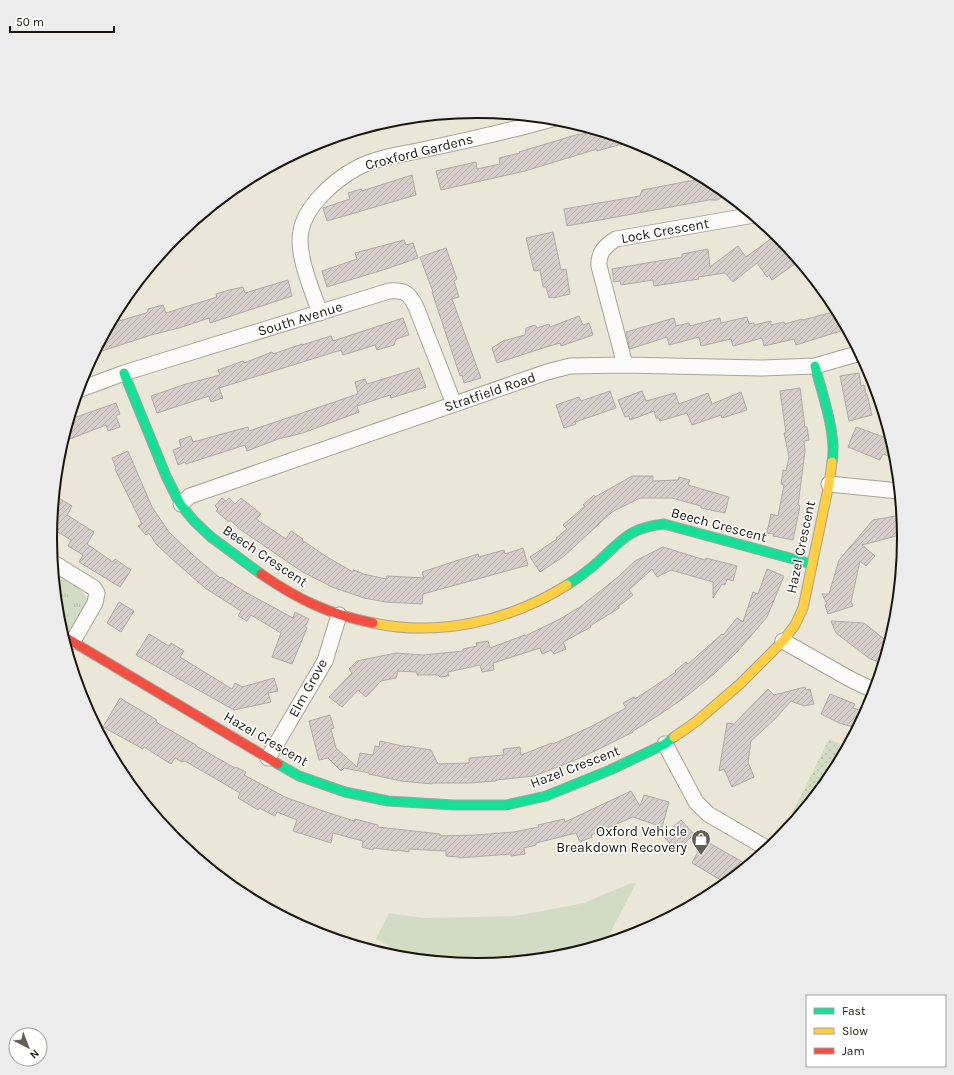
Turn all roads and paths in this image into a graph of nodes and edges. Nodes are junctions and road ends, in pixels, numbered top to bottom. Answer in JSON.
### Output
{"nodes":[{"id":1,"x":539,"y":122,"type":"edge"},
{"id":2,"x":747,"y":216,"type":"edge"},
{"id":3,"x":320,"y":313,"type":"junction"},
{"id":4,"x":855,"y":354,"type":"edge"},
{"id":5,"x":625,"y":365,"type":"junction"},
{"id":6,"x":816,"y":366,"type":"junction"},
{"id":7,"x":124,"y":373,"type":"junction"},
{"id":8,"x":85,"y":387,"type":"edge"},
{"id":9,"x":454,"y":404,"type":"junction"},
{"id":10,"x":829,"y":484,"type":"junction"},
{"id":11,"x":894,"y":490,"type":"edge"},
{"id":12,"x":180,"y":504,"type":"junction"},
{"id":13,"x":812,"y":564,"type":"junction"},
{"id":14,"x":58,"y":566,"type":"edge"},
{"id":15,"x":339,"y":615,"type":"junction"},
{"id":16,"x":69,"y":636,"type":"edge"},
{"id":17,"x":70,"y":641,"type":"edge"},
{"id":18,"x":783,"y":641,"type":"junction"},
{"id":19,"x":869,"y":688,"type":"edge"},
{"id":20,"x":665,"y":744,"type":"junction"},
{"id":21,"x":268,"y":758,"type":"junction"},
{"id":22,"x":762,"y":845,"type":"edge"}],
"edges":[{"from":1,"to":3,"type":"street","name":"Croxford Gardens"},
{"from":2,"to":5,"type":"street","name":"Lock Crescent"},
{"from":3,"to":7,"type":"street","name":"South Avenue"},
{"from":3,"to":9,"type":"street","name":"South Avenue"},
{"from":4,"to":6,"type":"street"},
{"from":5,"to":6,"type":"street","name":"Stratfield Road"},
{"from":5,"to":9,"type":"street","name":"Stratfield Road"},
{"from":6,"to":10,"type":"street","name":"Hazel Crescent"},
{"from":7,"to":8,"type":"street","name":"South Avenue"},
{"from":7,"to":12,"type":"street","name":"Beech Crescent"},
{"from":9,"to":12,"type":"street","name":"Stratfield Road"},
{"from":10,"to":11,"type":"street"},
{"from":10,"to":13,"type":"street","name":"Hazel Crescent"},
{"from":12,"to":15,"type":"street","name":"Beech Crescent"},
{"from":13,"to":15,"type":"street","name":"Beech Crescent"},
{"from":13,"to":18,"type":"street","name":"Hazel Crescent"},
{"from":14,"to":16,"type":"street"},
{"from":15,"to":21,"type":"street","name":"Elm Grove"},
{"from":17,"to":21,"type":"street","name":"Hazel Crescent"},
{"from":18,"to":19,"type":"street"},
{"from":18,"to":20,"type":"street","name":"Hazel Crescent"},
{"from":20,"to":21,"type":"street","name":"Hazel Crescent"},
{"from":20,"to":22,"type":"street"}]}
